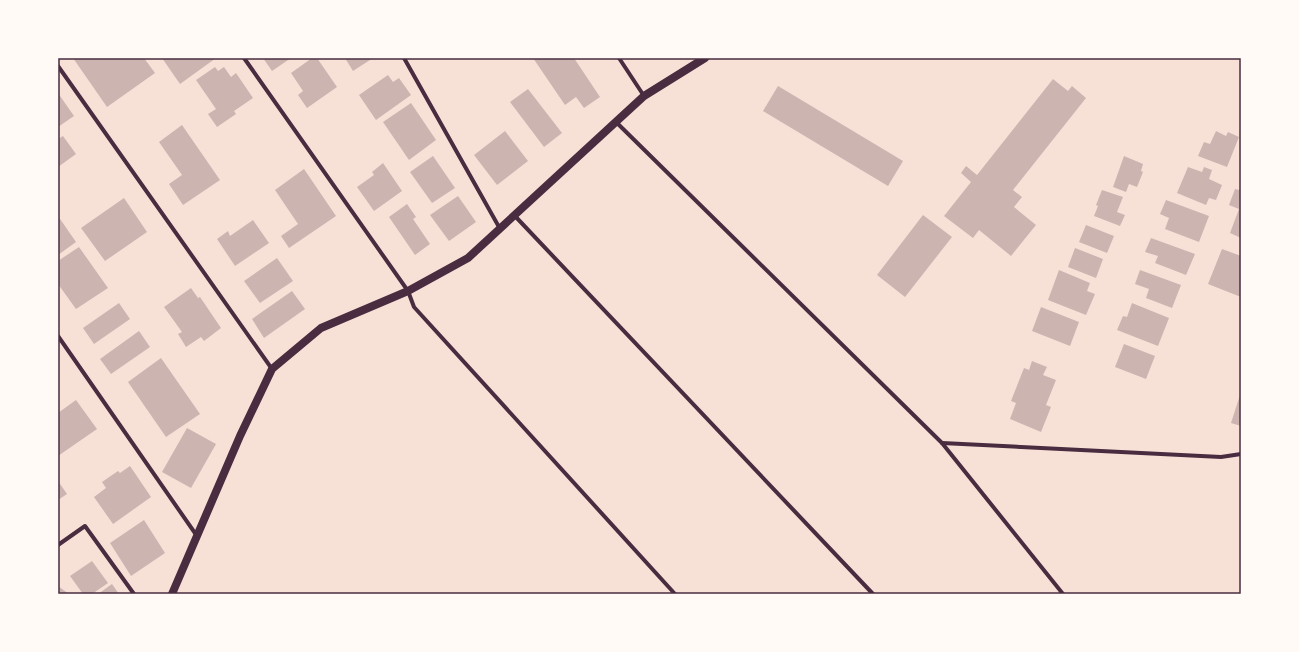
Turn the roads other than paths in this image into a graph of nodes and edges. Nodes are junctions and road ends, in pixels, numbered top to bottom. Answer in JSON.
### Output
{"nodes":[{"id":1,"x":244,"y":58,"type":"edge"},
{"id":2,"x":404,"y":58,"type":"edge"},
{"id":3,"x":619,"y":58,"type":"edge"},
{"id":4,"x":705,"y":58,"type":"edge"},
{"id":5,"x":58,"y":66,"type":"edge"},
{"id":6,"x":644,"y":96,"type":"junction"},
{"id":7,"x":615,"y":122,"type":"junction"},
{"id":8,"x":514,"y":215,"type":"junction"},
{"id":9,"x":499,"y":227,"type":"junction"},
{"id":10,"x":408,"y":291,"type":"junction"},
{"id":11,"x":58,"y":336,"type":"edge"},
{"id":12,"x":272,"y":370,"type":"junction"},
{"id":13,"x":942,"y":443,"type":"junction"},
{"id":14,"x":1241,"y":454,"type":"edge"},
{"id":15,"x":197,"y":537,"type":"junction"},
{"id":16,"x":58,"y":545,"type":"edge"},
{"id":17,"x":134,"y":594,"type":"edge"},
{"id":18,"x":172,"y":594,"type":"edge"},
{"id":19,"x":675,"y":594,"type":"edge"},
{"id":20,"x":873,"y":594,"type":"edge"},
{"id":21,"x":1063,"y":594,"type":"edge"}],
"edges":[{"from":1,"to":10,"type":"street"},
{"from":2,"to":9,"type":"street"},
{"from":3,"to":6,"type":"street"},
{"from":4,"to":6,"type":"main road"},
{"from":5,"to":12,"type":"street"},
{"from":6,"to":7,"type":"main road"},
{"from":7,"to":8,"type":"main road"},
{"from":7,"to":13,"type":"street"},
{"from":8,"to":9,"type":"main road"},
{"from":8,"to":20,"type":"street"},
{"from":9,"to":10,"type":"main road"},
{"from":10,"to":12,"type":"main road"},
{"from":10,"to":19,"type":"street"},
{"from":11,"to":15,"type":"street"},
{"from":12,"to":15,"type":"main road"},
{"from":13,"to":14,"type":"street"},
{"from":13,"to":21,"type":"street"},
{"from":15,"to":18,"type":"main road"},
{"from":16,"to":17,"type":"street"}]}
